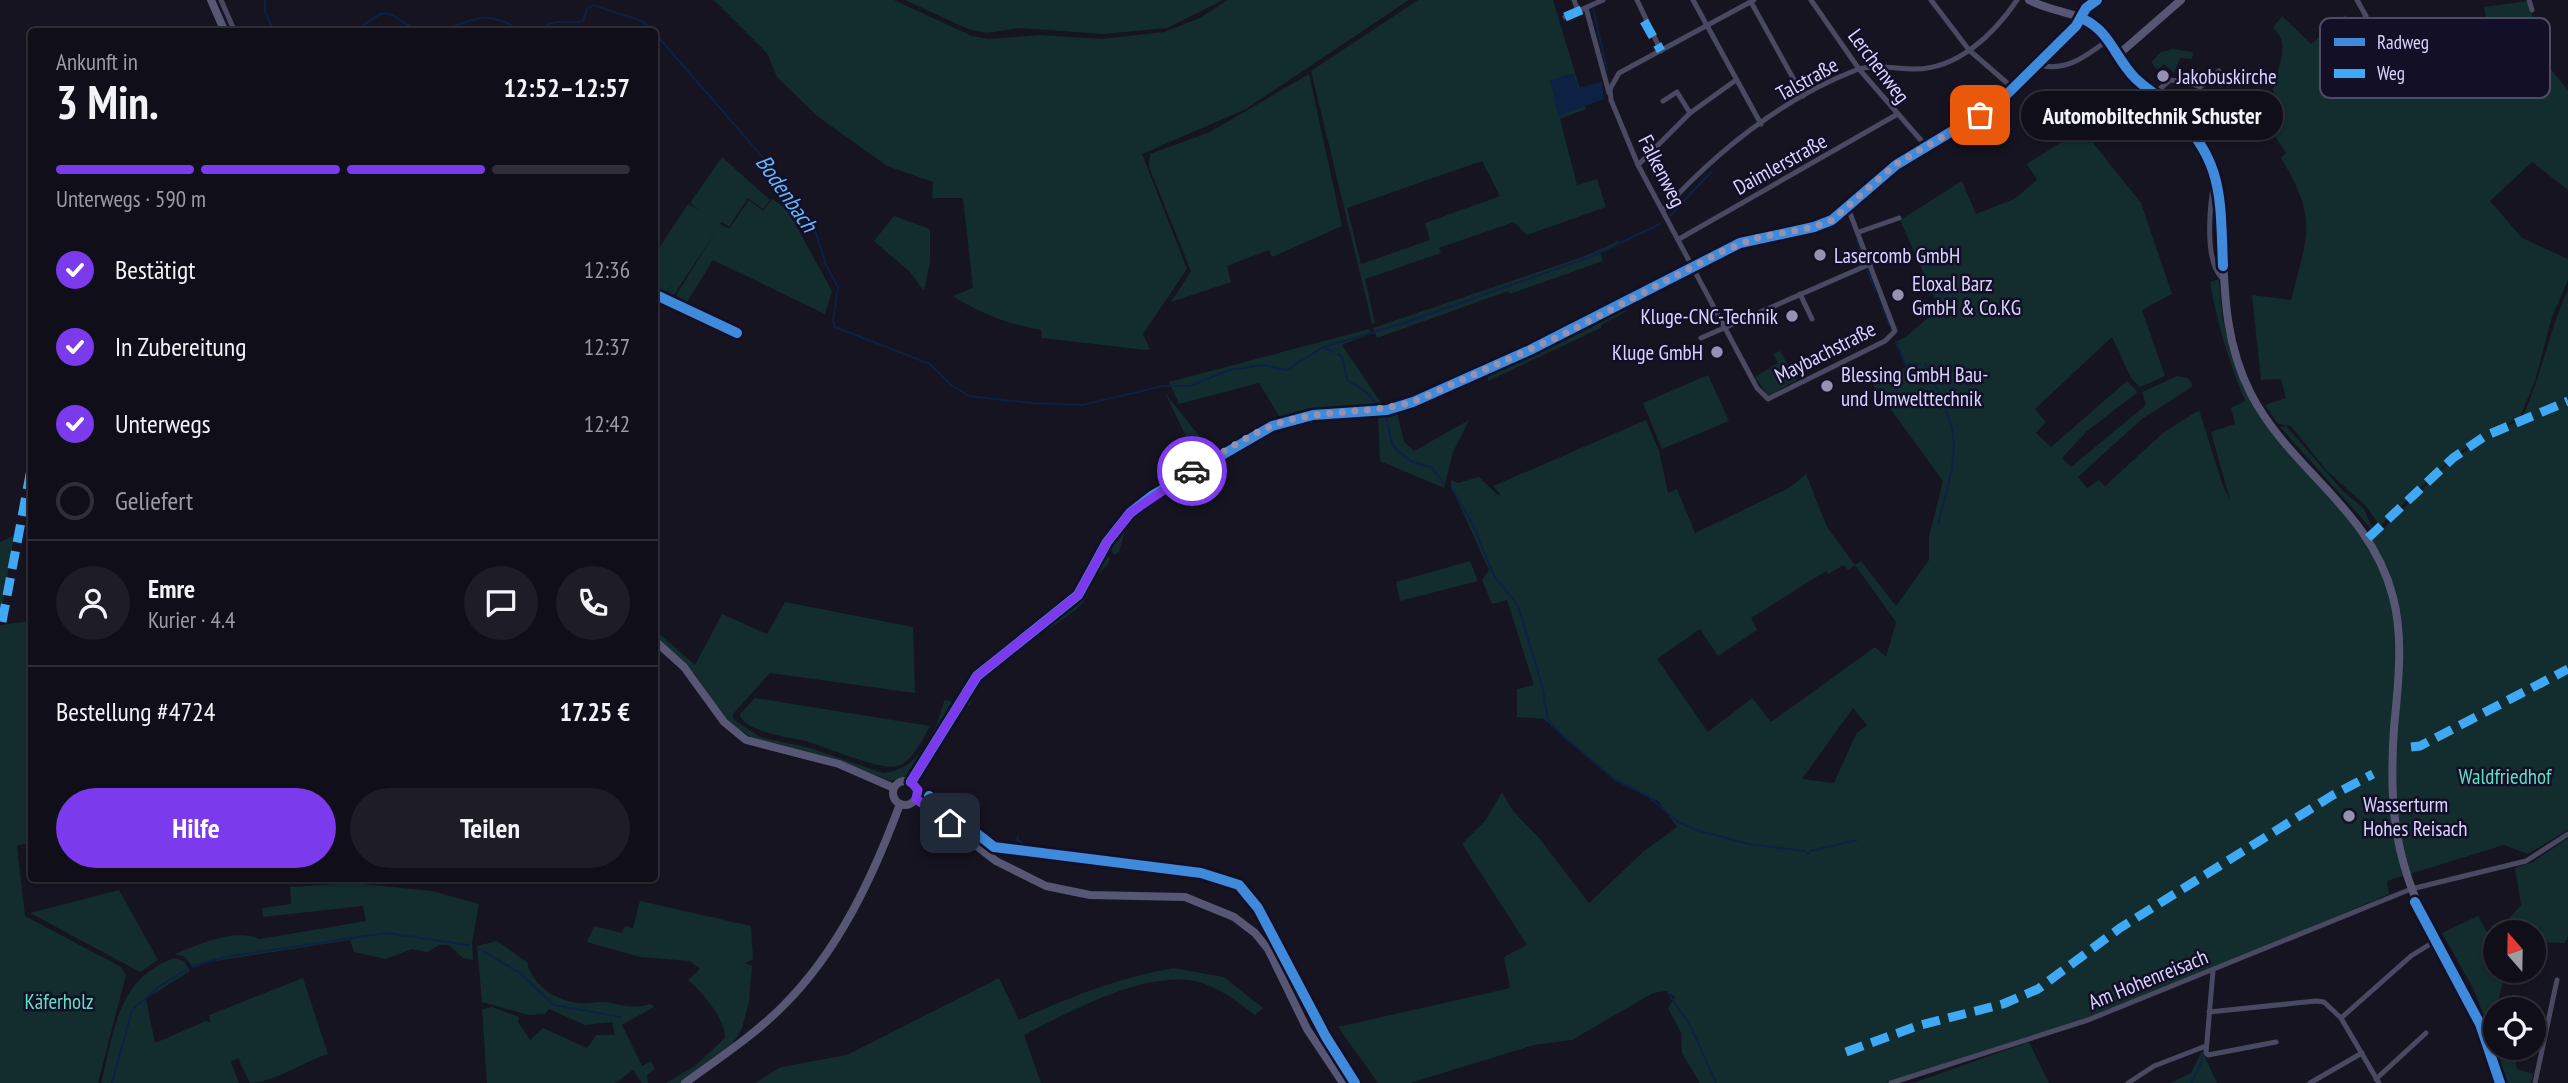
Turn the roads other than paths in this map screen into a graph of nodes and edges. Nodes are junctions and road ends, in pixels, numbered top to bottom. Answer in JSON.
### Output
{"nodes":[{"id":1,"x":211,"y":0,"type":"edge"},
{"id":2,"x":221,"y":0,"type":"edge"},
{"id":3,"x":1574,"y":0,"type":"edge"},
{"id":4,"x":1603,"y":0,"type":"edge"},
{"id":5,"x":1637,"y":0,"type":"edge"},
{"id":6,"x":1693,"y":0,"type":"edge"},
{"id":7,"x":1811,"y":0,"type":"edge"},
{"id":8,"x":1931,"y":0,"type":"edge"},
{"id":9,"x":2017,"y":0,"type":"edge"},
{"id":10,"x":2029,"y":0,"type":"edge"},
{"id":11,"x":2097,"y":0,"type":"edge"},
{"id":12,"x":2181,"y":0,"type":"edge"},
{"id":13,"x":2357,"y":0,"type":"edge"},
{"id":14,"x":2529,"y":0,"type":"edge"},
{"id":15,"x":1753,"y":1,"type":"edge"},
{"id":16,"x":1586,"y":8,"type":"junction"},
{"id":17,"x":1640,"y":8,"type":"junction"},
{"id":18,"x":2532,"y":10,"type":"dead end"},
{"id":19,"x":1578,"y":11,"type":"junction"},
{"id":20,"x":1632,"y":12,"type":"dead end"},
{"id":21,"x":1565,"y":17,"type":"dead end"},
{"id":22,"x":2365,"y":18,"type":"edge"},
{"id":23,"x":2082,"y":19,"type":"junction"},
{"id":24,"x":1708,"y":25,"type":"junction"},
{"id":25,"x":223,"y":28,"type":"edge"},
{"id":26,"x":233,"y":28,"type":"edge"},
{"id":27,"x":2108,"y":40,"type":"junction"},
{"id":28,"x":1969,"y":50,"type":"junction"},
{"id":29,"x":1661,"y":51,"type":"junction"},
{"id":30,"x":2119,"y":54,"type":"junction"},
{"id":31,"x":2038,"y":65,"type":"junction"},
{"id":32,"x":1859,"y":69,"type":"junction"},
{"id":33,"x":2219,"y":71,"type":"dead end"},
{"id":34,"x":1736,"y":80,"type":"junction"},
{"id":35,"x":2014,"y":89,"type":"junction"},
{"id":36,"x":2154,"y":94,"type":"junction"},
{"id":37,"x":1803,"y":96,"type":"junction"},
{"id":38,"x":1611,"y":100,"type":"junction"},
{"id":39,"x":1663,"y":101,"type":"dead end"},
{"id":40,"x":1690,"y":113,"type":"junction"},
{"id":41,"x":1896,"y":115,"type":"junction"},
{"id":42,"x":1761,"y":124,"type":"junction"},
{"id":43,"x":1926,"y":146,"type":"junction"},
{"id":44,"x":1639,"y":165,"type":"junction"},
{"id":45,"x":1848,"y":208,"type":"junction"},
{"id":46,"x":1662,"y":210,"type":"junction"},
{"id":47,"x":1899,"y":218,"type":"dead end"},
{"id":48,"x":1859,"y":232,"type":"junction"},
{"id":49,"x":1679,"y":239,"type":"junction"},
{"id":50,"x":1870,"y":264,"type":"junction"},
{"id":51,"x":1693,"y":265,"type":"junction"},
{"id":52,"x":1801,"y":294,"type":"junction"},
{"id":53,"x":1812,"y":319,"type":"dead end"},
{"id":54,"x":1724,"y":327,"type":"junction"},
{"id":55,"x":1701,"y":338,"type":"dead end"},
{"id":56,"x":1768,"y":399,"type":"joint"},
{"id":57,"x":658,"y":644,"type":"edge"},
{"id":58,"x":911,"y":782,"type":"junction"},
{"id":59,"x":894,"y":788,"type":"junction"},
{"id":60,"x":916,"y":799,"type":"junction"},
{"id":61,"x":900,"y":804,"type":"junction"},
{"id":62,"x":2568,"y":834,"type":"edge"},
{"id":63,"x":2411,"y":889,"type":"junction"},
{"id":64,"x":2435,"y":941,"type":"junction"},
{"id":65,"x":2213,"y":971,"type":"junction"},
{"id":66,"x":2557,"y":980,"type":"dead end"},
{"id":67,"x":2209,"y":1012,"type":"junction"},
{"id":68,"x":2341,"y":1018,"type":"junction"},
{"id":69,"x":2426,"y":1033,"type":"dead end"},
{"id":70,"x":2276,"y":1042,"type":"dead end"},
{"id":71,"x":2206,"y":1046,"type":"junction"},
{"id":72,"x":2362,"y":1053,"type":"junction"},
{"id":73,"x":2377,"y":1081,"type":"edge"},
{"id":74,"x":685,"y":1083,"type":"edge"},
{"id":75,"x":1343,"y":1083,"type":"edge"},
{"id":76,"x":1891,"y":1083,"type":"edge"},
{"id":77,"x":2128,"y":1083,"type":"edge"},
{"id":78,"x":2310,"y":1083,"type":"edge"},
{"id":79,"x":2500,"y":1083,"type":"edge"},
{"id":80,"x":2535,"y":1083,"type":"edge"}],
"edges":[{"from":1,"to":25,"type":"main road"},
{"from":2,"to":26,"type":"street"},
{"from":3,"to":19,"type":"street"},
{"from":4,"to":16,"type":"street"},
{"from":5,"to":17,"type":"street"},
{"from":6,"to":24,"type":"street"},
{"from":7,"to":32,"type":"street","name":"Lerchenweg"},
{"from":8,"to":28,"type":"street"},
{"from":9,"to":28,"type":"street","name":"Talstraße"},
{"from":10,"to":23,"type":"main road"},
{"from":11,"to":23,"type":"street"},
{"from":12,"to":30,"type":"main road"},
{"from":13,"to":22,"type":"street"},
{"from":14,"to":18,"type":"street"},
{"from":15,"to":24,"type":"street"},
{"from":15,"to":37,"type":"street"},
{"from":16,"to":19,"type":"street"},
{"from":16,"to":38,"type":"street"},
{"from":17,"to":20,"type":"street"},
{"from":17,"to":29,"type":"street"},
{"from":19,"to":21,"type":"street"},
{"from":23,"to":27,"type":"main road"},
{"from":23,"to":31,"type":"main road"},
{"from":24,"to":29,"type":"street"},
{"from":24,"to":34,"type":"street"},
{"from":27,"to":30,"type":"main road"},
{"from":27,"to":31,"type":"street"},
{"from":28,"to":32,"type":"street","name":"Talstraße"},
{"from":28,"to":35,"type":"street"},
{"from":29,"to":38,"type":"street","name":"Falkenweg"},
{"from":30,"to":36,"type":"main road"},
{"from":31,"to":35,"type":"main road"},
{"from":32,"to":37,"type":"street","name":"Talstraße"},
{"from":32,"to":41,"type":"street","name":"Lerchenweg"},
{"from":33,"to":36,"type":"street"},
{"from":34,"to":40,"type":"street"},
{"from":34,"to":42,"type":"street"},
{"from":35,"to":43,"type":"main road"},
{"from":36,"to":63,"type":"main road"},
{"from":37,"to":42,"type":"street","name":"Talstraße"},
{"from":38,"to":44,"type":"street","name":"Falkenweg"},
{"from":39,"to":40,"type":"street"},
{"from":40,"to":44,"type":"street"},
{"from":41,"to":43,"type":"street","name":"Lerchenweg"},
{"from":41,"to":49,"type":"street","name":"Daimlerstraße"},
{"from":42,"to":46,"type":"street","name":"Talstraße"},
{"from":43,"to":45,"type":"main road"},
{"from":44,"to":46,"type":"street","name":"Falkenweg"},
{"from":45,"to":48,"type":"street"},
{"from":45,"to":51,"type":"main road"},
{"from":46,"to":49,"type":"street","name":"Falkenweg"},
{"from":47,"to":48,"type":"street"},
{"from":48,"to":50,"type":"street"},
{"from":49,"to":51,"type":"street","name":"Falkenweg"},
{"from":50,"to":52,"type":"street"},
{"from":50,"to":56,"type":"street","name":"Maybachstraße"},
{"from":51,"to":54,"type":"street","name":"Falkenweg"},
{"from":51,"to":58,"type":"main road"},
{"from":52,"to":53,"type":"street"},
{"from":52,"to":54,"type":"street"},
{"from":54,"to":55,"type":"street"},
{"from":54,"to":56,"type":"street","name":"Falkenweg"},
{"from":57,"to":59,"type":"main road"},
{"from":58,"to":59,"type":"main road"},
{"from":58,"to":60,"type":"main road"},
{"from":59,"to":61,"type":"main road"},
{"from":60,"to":61,"type":"main road"},
{"from":60,"to":75,"type":"main road"},
{"from":61,"to":74,"type":"main road"},
{"from":62,"to":63,"type":"street","name":"Am Hohenreisach"},
{"from":63,"to":64,"type":"main road"},
{"from":63,"to":65,"type":"street","name":"Am Hohenreisach"},
{"from":64,"to":68,"type":"street"},
{"from":64,"to":79,"type":"main road"},
{"from":65,"to":67,"type":"street"},
{"from":65,"to":76,"type":"street","name":"Am Hohenreisach"},
{"from":66,"to":80,"type":"street"},
{"from":67,"to":68,"type":"street"},
{"from":67,"to":71,"type":"street"},
{"from":68,"to":72,"type":"street"},
{"from":69,"to":73,"type":"street"},
{"from":70,"to":71,"type":"street"},
{"from":71,"to":77,"type":"street"},
{"from":72,"to":73,"type":"street"},
{"from":72,"to":78,"type":"street"}]}
